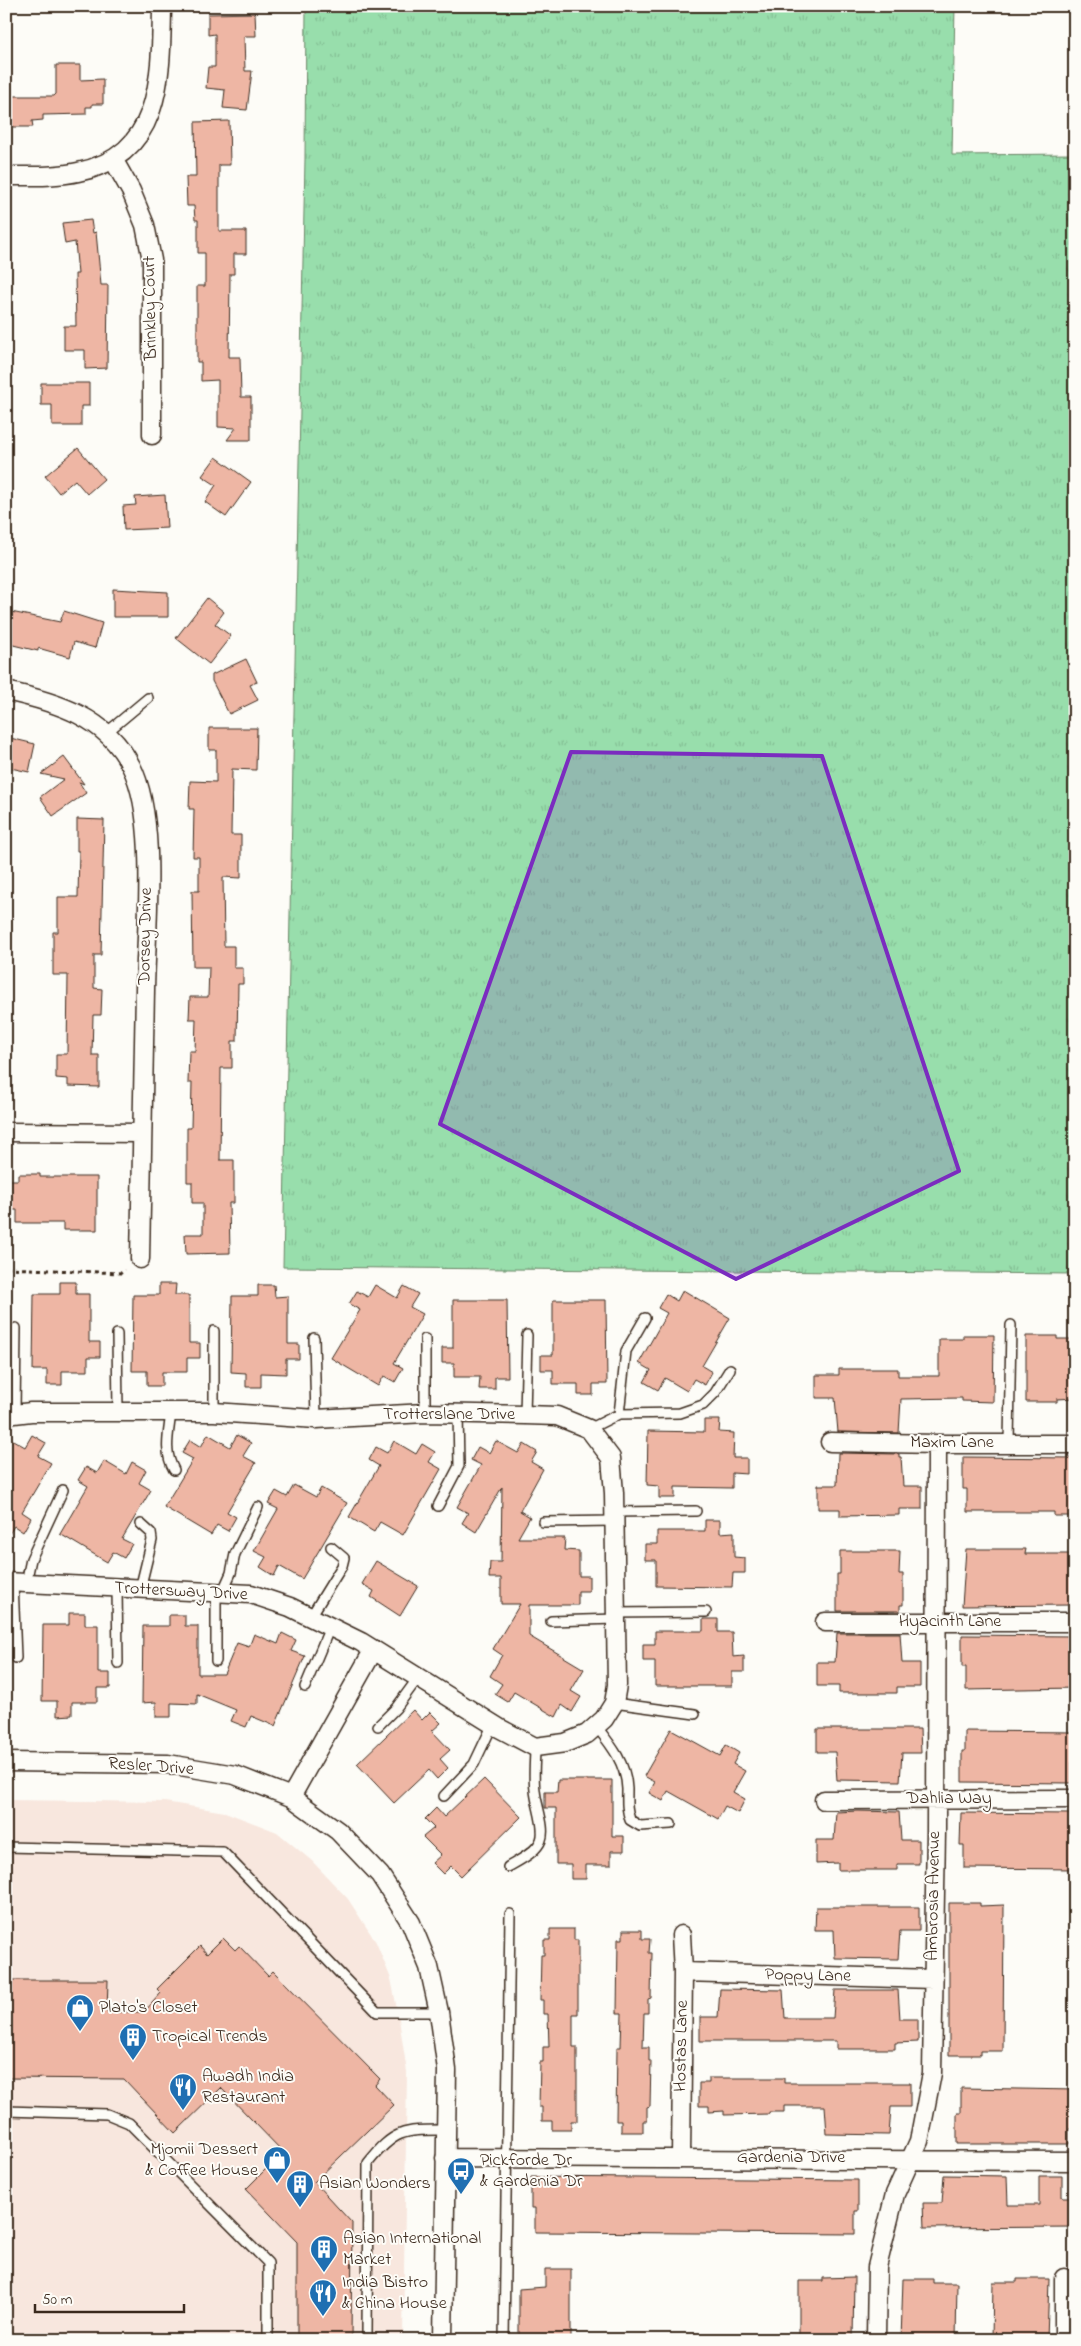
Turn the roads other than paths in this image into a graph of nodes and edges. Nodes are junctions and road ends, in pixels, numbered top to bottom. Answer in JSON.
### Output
{"nodes":[{"id":1,"x":162,"y":6,"type":"edge"},
{"id":2,"x":113,"y":159,"type":"junction"},
{"id":3,"x":6,"y":176,"type":"edge"},
{"id":4,"x":152,"y":435,"type":"dead end"},
{"id":5,"x":6,"y":691,"type":"edge"},
{"id":6,"x":148,"y":698,"type":"dead end"},
{"id":7,"x":106,"y":733,"type":"junction"},
{"id":8,"x":6,"y":1132,"type":"edge"},
{"id":9,"x":142,"y":1133,"type":"junction"},
{"id":10,"x":140,"y":1259,"type":"road end"},
{"id":11,"x":645,"y":1318,"type":"dead end"},
{"id":12,"x":1011,"y":1325,"type":"dead end"},
{"id":13,"x":16,"y":1328,"type":"dead end"},
{"id":14,"x":214,"y":1331,"type":"dead end"},
{"id":15,"x":117,"y":1334,"type":"dead end"},
{"id":16,"x":527,"y":1336,"type":"dead end"},
{"id":17,"x":314,"y":1338,"type":"dead end"},
{"id":18,"x":424,"y":1339,"type":"dead end"},
{"id":19,"x":730,"y":1369,"type":"dead end"},
{"id":20,"x":118,"y":1412,"type":"junction"},
{"id":21,"x":171,"y":1412,"type":"junction"},
{"id":22,"x":214,"y":1412,"type":"junction"},
{"id":23,"x":425,"y":1413,"type":"junction"},
{"id":24,"x":458,"y":1413,"type":"junction"},
{"id":25,"x":11,"y":1414,"type":"edge"},
{"id":26,"x":619,"y":1414,"type":"junction"},
{"id":27,"x":525,"y":1415,"type":"junction"},
{"id":28,"x":316,"y":1419,"type":"junction"},
{"id":29,"x":589,"y":1429,"type":"junction"},
{"id":30,"x":830,"y":1442,"type":"dead end"},
{"id":31,"x":1009,"y":1443,"type":"junction"},
{"id":32,"x":937,"y":1444,"type":"junction"},
{"id":33,"x":1075,"y":1444,"type":"edge"},
{"id":34,"x":174,"y":1470,"type":"dead end"},
{"id":35,"x":63,"y":1490,"type":"dead end"},
{"id":36,"x":438,"y":1506,"type":"dead end"},
{"id":37,"x":258,"y":1507,"type":"dead end"},
{"id":38,"x":696,"y":1511,"type":"dead end"},
{"id":39,"x":615,"y":1517,"type":"junction"},
{"id":40,"x":543,"y":1522,"type":"dead end"},
{"id":41,"x":141,"y":1524,"type":"dead end"},
{"id":42,"x":331,"y":1547,"type":"dead end"},
{"id":43,"x":15,"y":1582,"type":"edge"},
{"id":44,"x":117,"y":1588,"type":"junction"},
{"id":45,"x":140,"y":1589,"type":"junction"},
{"id":46,"x":219,"y":1592,"type":"junction"},
{"id":47,"x":706,"y":1612,"type":"dead end"},
{"id":48,"x":616,"y":1616,"type":"junction"},
{"id":49,"x":310,"y":1618,"type":"junction"},
{"id":50,"x":551,"y":1621,"type":"dead end"},
{"id":51,"x":936,"y":1621,"type":"junction"},
{"id":52,"x":825,"y":1622,"type":"dead end"},
{"id":53,"x":1075,"y":1622,"type":"edge"},
{"id":54,"x":330,"y":1627,"type":"junction"},
{"id":55,"x":373,"y":1651,"type":"junction"},
{"id":56,"x":16,"y":1658,"type":"dead end"},
{"id":57,"x":216,"y":1661,"type":"dead end"},
{"id":58,"x":118,"y":1663,"type":"dead end"},
{"id":59,"x":418,"y":1678,"type":"junction"},
{"id":60,"x":305,"y":1687,"type":"dead end"},
{"id":61,"x":614,"y":1703,"type":"junction"},
{"id":62,"x":695,"y":1714,"type":"dead end"},
{"id":63,"x":600,"y":1723,"type":"junction"},
{"id":64,"x":493,"y":1724,"type":"junction"},
{"id":65,"x":378,"y":1726,"type":"dead end"},
{"id":66,"x":535,"y":1747,"type":"junction"},
{"id":67,"x":6,"y":1762,"type":"edge"},
{"id":68,"x":444,"y":1796,"type":"dead end"},
{"id":69,"x":291,"y":1797,"type":"junction"},
{"id":70,"x":935,"y":1798,"type":"junction"},
{"id":71,"x":824,"y":1800,"type":"dead end"},
{"id":72,"x":1075,"y":1800,"type":"edge"},
{"id":73,"x":671,"y":1824,"type":"dead end"},
{"id":74,"x":6,"y":1847,"type":"edge"},
{"id":75,"x":508,"y":1867,"type":"dead end"},
{"id":76,"x":510,"y":1914,"type":"dead end"},
{"id":77,"x":681,"y":1935,"type":"dead end"},
{"id":78,"x":683,"y":1972,"type":"junction"},
{"id":79,"x":933,"y":1979,"type":"junction"},
{"id":80,"x":439,"y":2012,"type":"junction"},
{"id":81,"x":6,"y":2111,"type":"edge"},
{"id":82,"x":445,"y":2130,"type":"junction"},
{"id":83,"x":445,"y":2158,"type":"junction"},
{"id":84,"x":680,"y":2158,"type":"junction"},
{"id":85,"x":507,"y":2159,"type":"junction"},
{"id":86,"x":910,"y":2159,"type":"junction"},
{"id":87,"x":1075,"y":2161,"type":"edge"},
{"id":88,"x":1070,"y":2276,"type":"edge"},
{"id":89,"x":268,"y":2340,"type":"edge"},
{"id":90,"x":366,"y":2340,"type":"edge"},
{"id":91,"x":443,"y":2340,"type":"edge"},
{"id":92,"x":504,"y":2340,"type":"edge"},
{"id":93,"x":876,"y":2340,"type":"edge"},
{"id":94,"x":1064,"y":2340,"type":"edge"}],
"edges":[{"from":1,"to":2,"type":"street"},
{"from":2,"to":3,"type":"street"},
{"from":2,"to":4,"type":"street","name":"Brinkley Court"},
{"from":5,"to":7,"type":"street","name":"Dorsey Drive"},
{"from":6,"to":7,"type":"lane"},
{"from":7,"to":9,"type":"street","name":"Dorsey Drive"},
{"from":8,"to":9,"type":"street"},
{"from":9,"to":10,"type":"street","name":"Dorsey Drive"},
{"from":11,"to":26,"type":"lane"},
{"from":12,"to":31,"type":"lane"},
{"from":13,"to":25,"type":"lane"},
{"from":14,"to":22,"type":"lane"},
{"from":15,"to":20,"type":"lane"},
{"from":16,"to":27,"type":"lane"},
{"from":17,"to":28,"type":"lane"},
{"from":18,"to":23,"type":"lane"},
{"from":19,"to":26,"type":"lane"},
{"from":20,"to":21,"type":"street","name":"Trotterslane Drive"},
{"from":20,"to":25,"type":"street","name":"Trotterslane Drive"},
{"from":21,"to":22,"type":"street","name":"Trotterslane Drive"},
{"from":21,"to":34,"type":"lane"},
{"from":22,"to":28,"type":"street","name":"Trotterslane Drive"},
{"from":23,"to":24,"type":"street","name":"Trotterslane Drive"},
{"from":23,"to":28,"type":"street","name":"Trotterslane Drive"},
{"from":24,"to":27,"type":"street","name":"Trotterslane Drive"},
{"from":24,"to":36,"type":"lane"},
{"from":26,"to":29,"type":"lane"},
{"from":27,"to":29,"type":"street","name":"Trotterslane Drive"},
{"from":29,"to":39,"type":"street"},
{"from":30,"to":32,"type":"street","name":"Maxim Lane"},
{"from":31,"to":32,"type":"street","name":"Maxim Lane"},
{"from":31,"to":33,"type":"street","name":"Maxim Lane"},
{"from":32,"to":51,"type":"street","name":"Ambrosia Avenue"},
{"from":35,"to":43,"type":"lane"},
{"from":37,"to":46,"type":"lane"},
{"from":38,"to":39,"type":"lane"},
{"from":39,"to":40,"type":"lane"},
{"from":39,"to":48,"type":"street"},
{"from":41,"to":45,"type":"lane"},
{"from":42,"to":49,"type":"lane"},
{"from":43,"to":44,"type":"street","name":"Trottersway Drive"},
{"from":43,"to":56,"type":"lane"},
{"from":44,"to":45,"type":"street","name":"Trottersway Drive"},
{"from":44,"to":58,"type":"lane"},
{"from":45,"to":46,"type":"street","name":"Trottersway Drive"},
{"from":46,"to":49,"type":"street","name":"Trottersway Drive"},
{"from":46,"to":57,"type":"lane"},
{"from":47,"to":48,"type":"lane"},
{"from":48,"to":50,"type":"lane"},
{"from":48,"to":61,"type":"street"},
{"from":49,"to":54,"type":"street","name":"Trottersway Drive"},
{"from":51,"to":52,"type":"street","name":"Hyacinth Lane"},
{"from":51,"to":53,"type":"street","name":"Hyacinth Lane"},
{"from":51,"to":70,"type":"street","name":"Ambrosia Avenue"},
{"from":54,"to":55,"type":"street","name":"Trottersway Drive"},
{"from":54,"to":60,"type":"lane"},
{"from":55,"to":59,"type":"street","name":"Trottersway Drive"},
{"from":55,"to":69,"type":"street"},
{"from":59,"to":64,"type":"street","name":"Trottersway Drive"},
{"from":59,"to":65,"type":"lane"},
{"from":61,"to":62,"type":"lane"},
{"from":61,"to":63,"type":"street"},
{"from":63,"to":66,"type":"street"},
{"from":63,"to":73,"type":"lane"},
{"from":64,"to":66,"type":"street","name":"Trottersway Drive"},
{"from":64,"to":68,"type":"lane"},
{"from":66,"to":75,"type":"lane"},
{"from":67,"to":69,"type":"street","name":"Resler Drive"},
{"from":69,"to":80,"type":"street","name":"Resler Drive"},
{"from":70,"to":71,"type":"street","name":"Dahlia Way"},
{"from":70,"to":72,"type":"street","name":"Dahlia Way"},
{"from":70,"to":79,"type":"street","name":"Ambrosia Avenue"},
{"from":74,"to":80,"type":"lane"},
{"from":76,"to":85,"type":"lane"},
{"from":77,"to":78,"type":"street","name":"Hostas Lane"},
{"from":78,"to":79,"type":"street","name":"Poppy Lane"},
{"from":78,"to":84,"type":"street","name":"Hostas Lane"},
{"from":79,"to":86,"type":"street","name":"Ambrosia Avenue"},
{"from":80,"to":82,"type":"street","name":"Resler Drive"},
{"from":81,"to":89,"type":"lane"},
{"from":82,"to":83,"type":"street","name":"Resler Drive"},
{"from":82,"to":90,"type":"lane"},
{"from":83,"to":85,"type":"street","name":"Gardenia Drive"},
{"from":83,"to":91,"type":"street","name":"Resler Drive"},
{"from":84,"to":85,"type":"street","name":"Gardenia Drive"},
{"from":84,"to":86,"type":"street","name":"Gardenia Drive"},
{"from":85,"to":92,"type":"lane"},
{"from":86,"to":87,"type":"street","name":"Gardenia Drive"},
{"from":86,"to":93,"type":"street","name":"Ambrosia Avenue"},
{"from":88,"to":94,"type":"street"}]}
